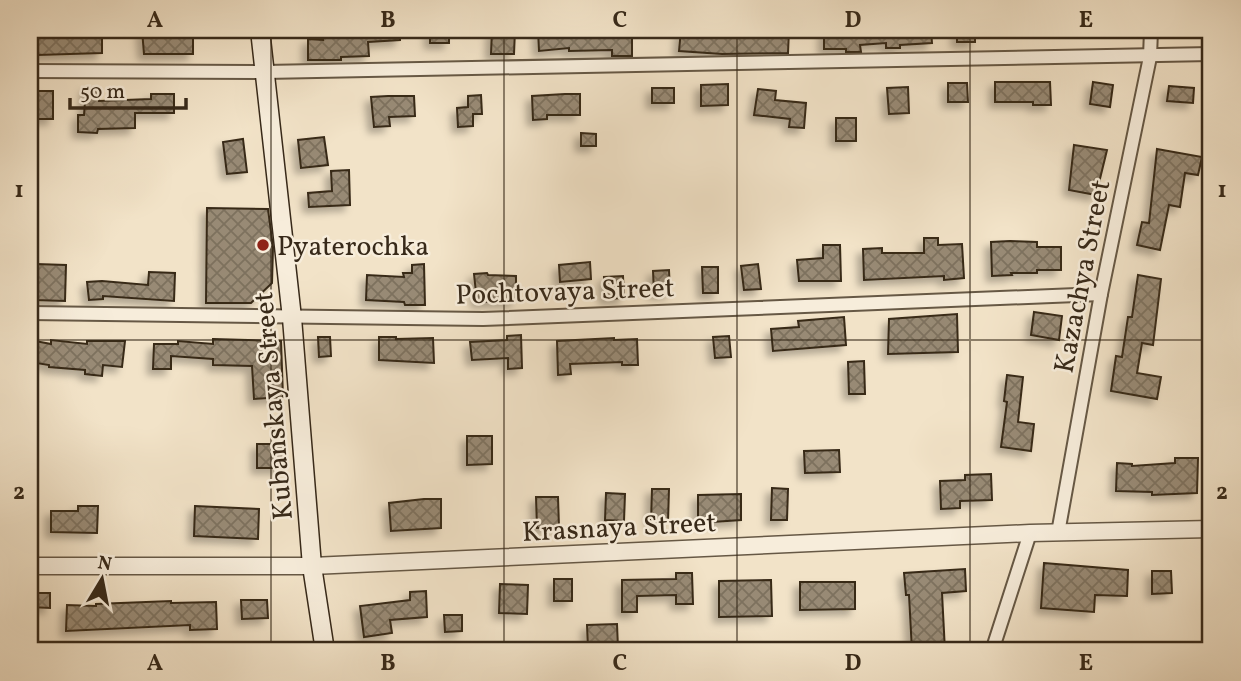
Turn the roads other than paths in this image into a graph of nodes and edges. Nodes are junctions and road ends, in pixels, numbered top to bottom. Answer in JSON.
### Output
{"nodes":[{"id":1,"x":260,"y":30,"type":"edge"},
{"id":2,"x":1151,"y":30,"type":"edge"},
{"id":3,"x":1211,"y":54,"type":"edge"},
{"id":4,"x":1150,"y":57,"type":"junction"},
{"id":5,"x":30,"y":71,"type":"edge"},
{"id":6,"x":265,"y":72,"type":"junction"},
{"id":7,"x":1101,"y":294,"type":"junction"},
{"id":8,"x":30,"y":313,"type":"edge"},
{"id":9,"x":292,"y":318,"type":"junction"},
{"id":10,"x":1211,"y":529,"type":"edge"},
{"id":11,"x":1030,"y":533,"type":"junction"},
{"id":12,"x":1058,"y":533,"type":"junction"},
{"id":13,"x":30,"y":566,"type":"edge"},
{"id":14,"x":312,"y":566,"type":"junction"},
{"id":15,"x":325,"y":651,"type":"edge"},
{"id":16,"x":992,"y":651,"type":"edge"}],
"edges":[{"from":1,"to":6,"type":"main road","name":"Kubanskaya Street"},
{"from":2,"to":4,"type":"street","name":"Kazachya Street"},
{"from":3,"to":4,"type":"street"},
{"from":4,"to":6,"type":"street"},
{"from":4,"to":7,"type":"street","name":"Kazachya Street"},
{"from":5,"to":6,"type":"street"},
{"from":6,"to":9,"type":"main road","name":"Kubanskaya Street"},
{"from":7,"to":9,"type":"street","name":"Pochtovaya Street"},
{"from":7,"to":12,"type":"street","name":"Kazachya Street"},
{"from":8,"to":9,"type":"street","name":"Pochtovaya Street"},
{"from":9,"to":14,"type":"main road","name":"Kubanskaya Street"},
{"from":10,"to":12,"type":"street","name":"Krasnaya Street"},
{"from":11,"to":12,"type":"street","name":"Krasnaya Street"},
{"from":11,"to":14,"type":"street","name":"Krasnaya Street"},
{"from":11,"to":16,"type":"street"},
{"from":13,"to":14,"type":"street","name":"Krasnaya Street"},
{"from":14,"to":15,"type":"main road","name":"Kubanskaya Street"}]}
